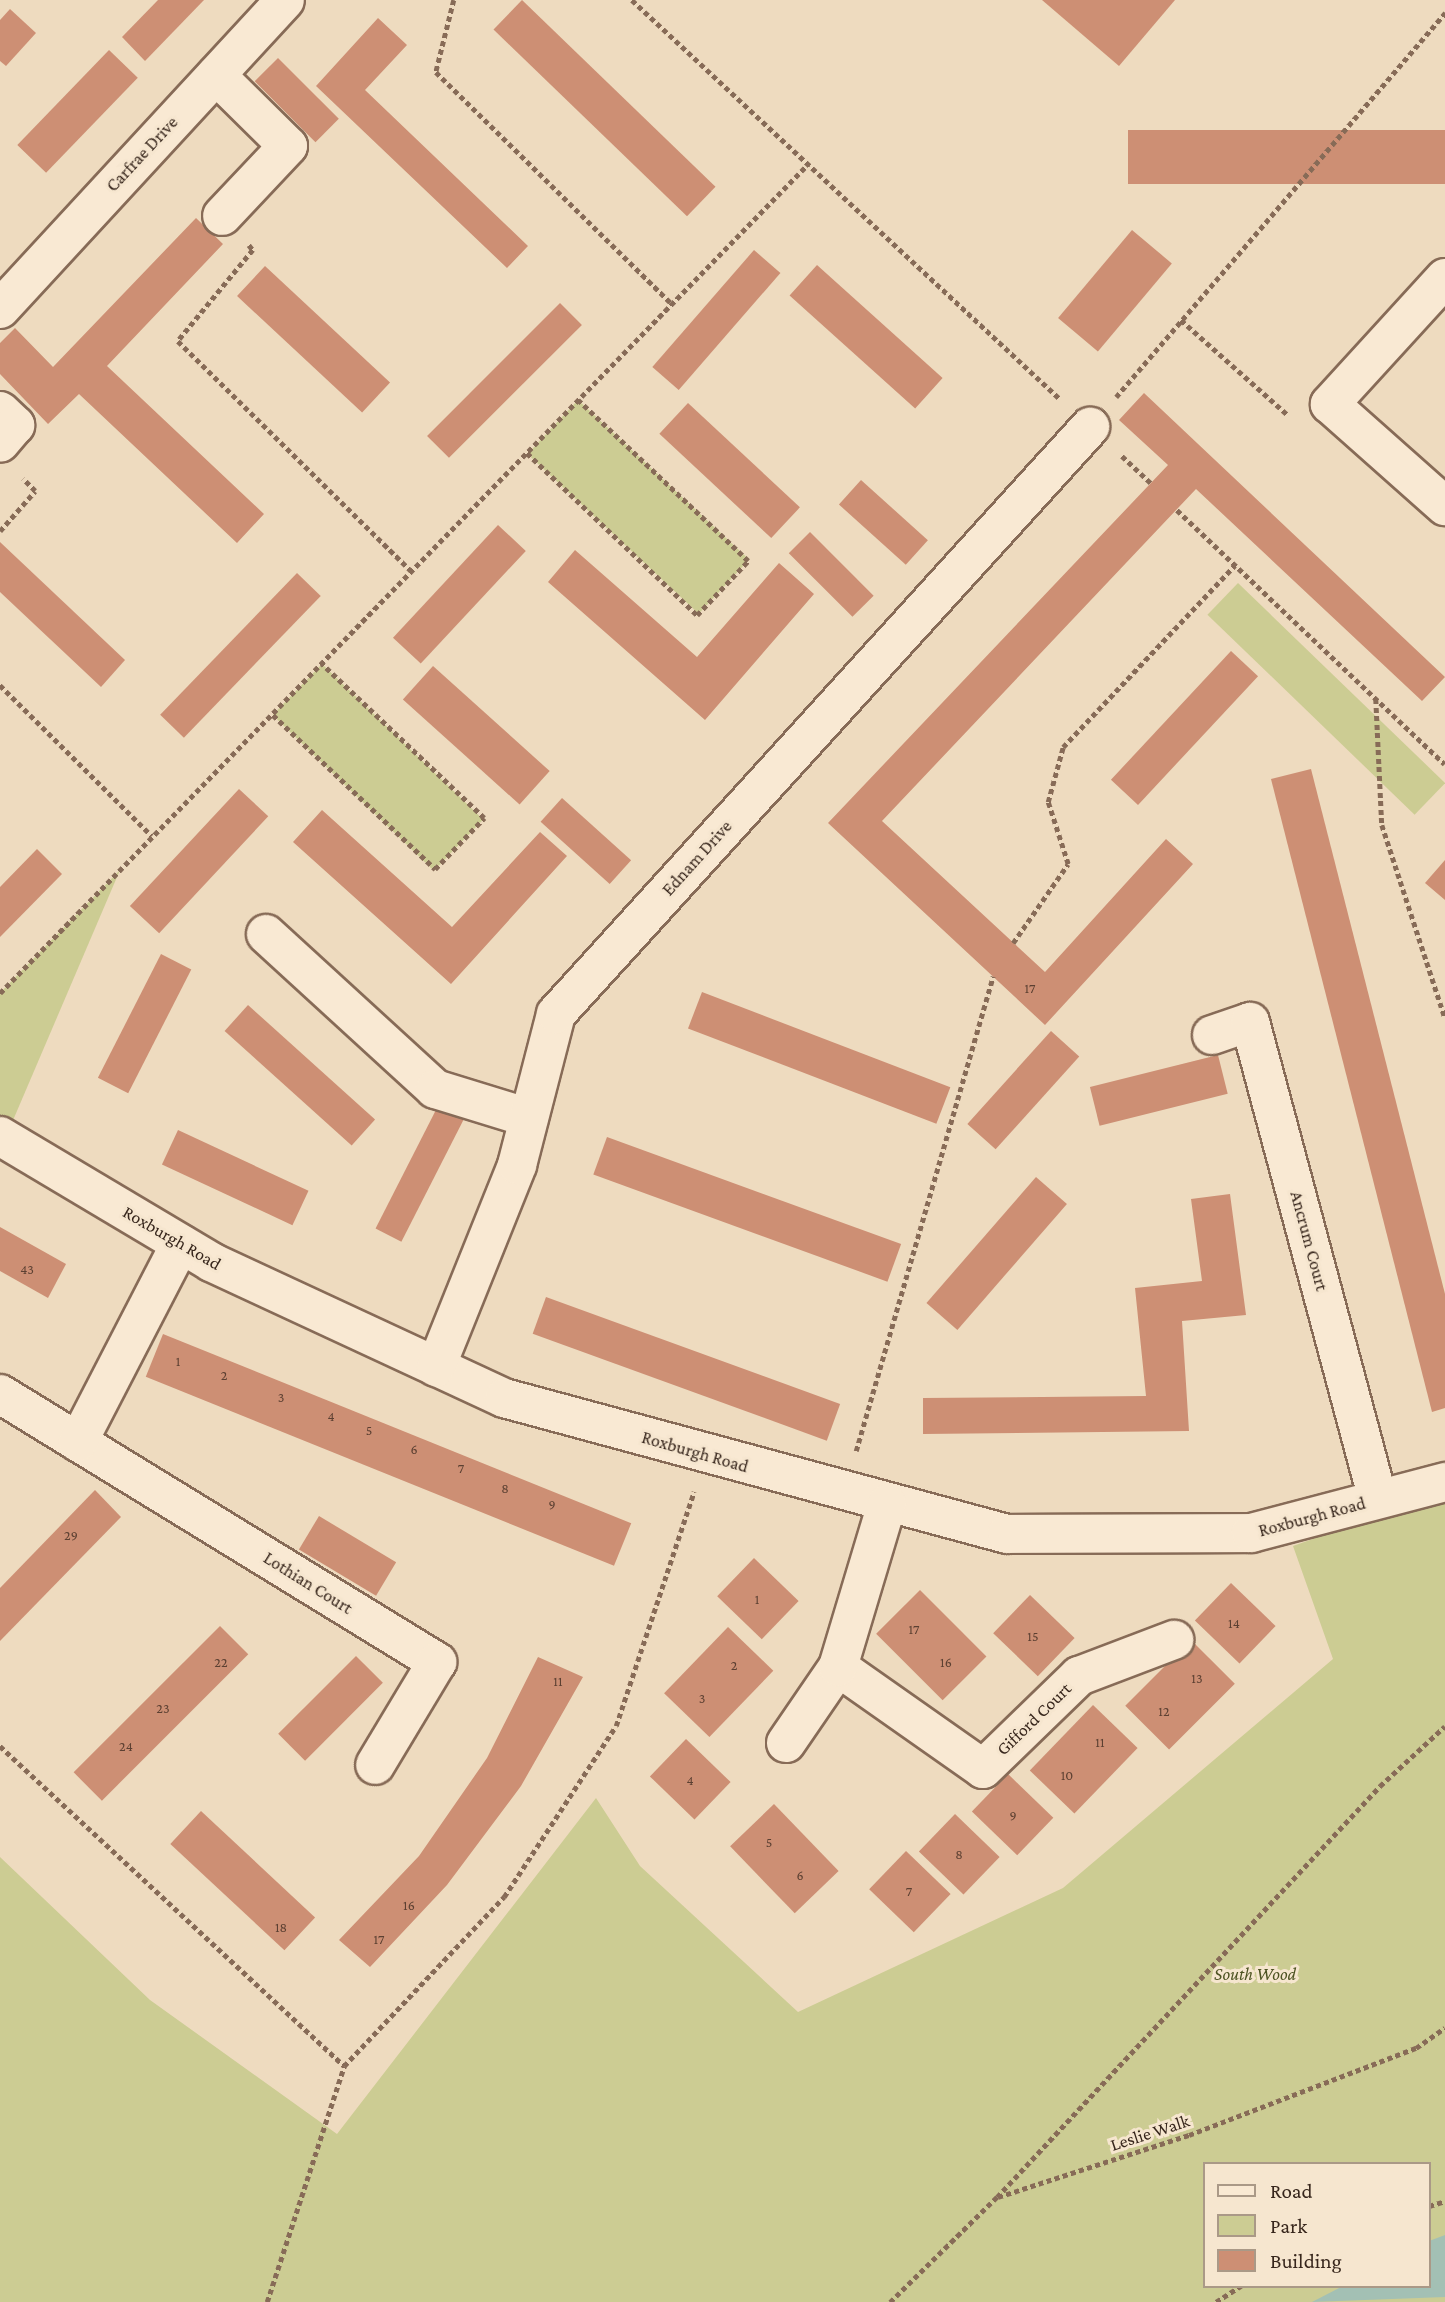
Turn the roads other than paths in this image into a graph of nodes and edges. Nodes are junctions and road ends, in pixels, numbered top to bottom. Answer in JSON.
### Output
{"nodes":[{"id":1,"x":285,"y":0,"type":"edge"},
{"id":2,"x":216,"y":75,"type":"junction"},
{"id":3,"x":222,"y":216,"type":"road end"},
{"id":4,"x":1445,"y":278,"type":"edge"},
{"id":5,"x":0,"y":309,"type":"edge"},
{"id":6,"x":0,"y":411,"type":"edge"},
{"id":7,"x":1090,"y":427,"type":"road end"},
{"id":8,"x":9,"y":458,"type":"edge"},
{"id":9,"x":1445,"y":506,"type":"edge"},
{"id":10,"x":266,"y":934,"type":"dead end"},
{"id":11,"x":1212,"y":1035,"type":"dead end"},
{"id":12,"x":529,"y":1118,"type":"junction"},
{"id":13,"x":0,"y":1136,"type":"edge"},
{"id":14,"x":180,"y":1244,"type":"junction"},
{"id":15,"x":436,"y":1367,"type":"junction"},
{"id":16,"x":0,"y":1395,"type":"edge"},
{"id":17,"x":78,"y":1442,"type":"junction"},
{"id":18,"x":1445,"y":1482,"type":"edge"},
{"id":19,"x":1378,"y":1499,"type":"junction"},
{"id":20,"x":887,"y":1504,"type":"junction"},
{"id":21,"x":1174,"y":1640,"type":"dead end"},
{"id":22,"x":838,"y":1667,"type":"junction"},
{"id":23,"x":786,"y":1743,"type":"dead end"},
{"id":24,"x":375,"y":1765,"type":"dead end"}],
"edges":[{"from":1,"to":2,"type":"street","name":"Carfrae Drive"},
{"from":2,"to":3,"type":"street"},
{"from":2,"to":5,"type":"street","name":"Carfrae Drive"},
{"from":4,"to":9,"type":"street"},
{"from":6,"to":8,"type":"street"},
{"from":7,"to":12,"type":"street","name":"Ednam Drive"},
{"from":10,"to":12,"type":"street"},
{"from":11,"to":19,"type":"street","name":"Ancrum Court"},
{"from":12,"to":15,"type":"street","name":"Ednam Drive"},
{"from":13,"to":14,"type":"street","name":"Roxburgh Road"},
{"from":14,"to":15,"type":"street","name":"Roxburgh Road"},
{"from":14,"to":17,"type":"street"},
{"from":15,"to":20,"type":"street","name":"Roxburgh Road"},
{"from":16,"to":17,"type":"street","name":"Lothian Court"},
{"from":17,"to":24,"type":"street","name":"Lothian Court"},
{"from":18,"to":19,"type":"street","name":"Roxburgh Road"},
{"from":19,"to":20,"type":"street","name":"Roxburgh Road"},
{"from":20,"to":22,"type":"street"},
{"from":21,"to":22,"type":"street","name":"Gifford Court"},
{"from":22,"to":23,"type":"street"}]}
